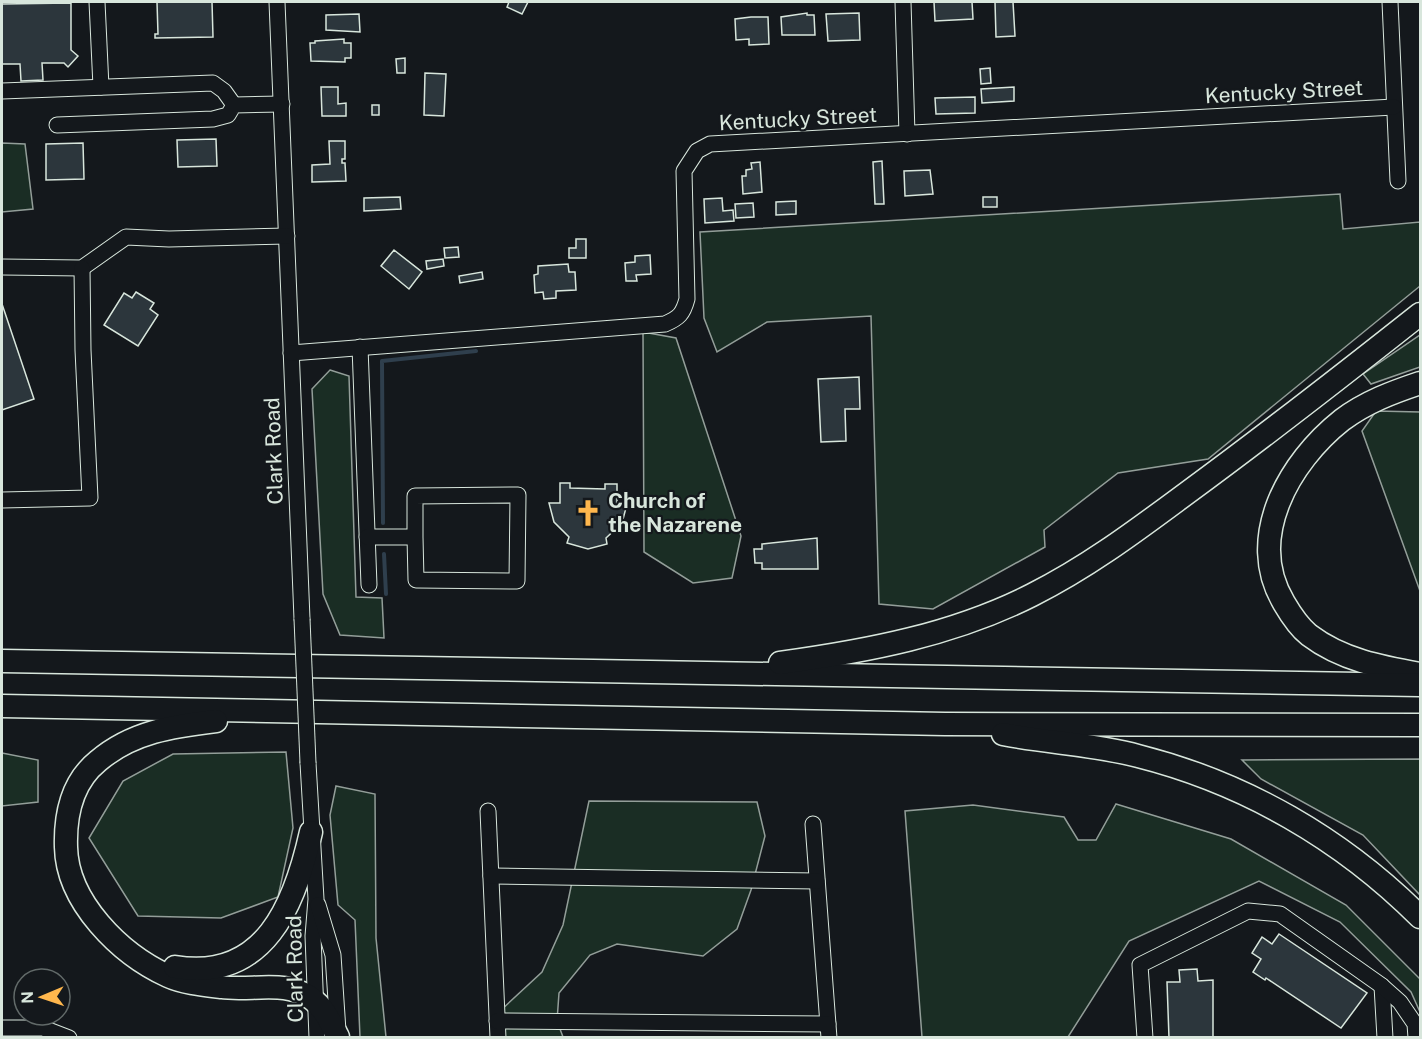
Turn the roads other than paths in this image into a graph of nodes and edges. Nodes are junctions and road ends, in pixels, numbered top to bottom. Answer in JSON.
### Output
{"nodes":[{"id":1,"x":97,"y":2,"type":"edge"},
{"id":2,"x":277,"y":2,"type":"edge"},
{"id":3,"x":903,"y":2,"type":"edge"},
{"id":4,"x":1390,"y":2,"type":"edge"},
{"id":5,"x":101,"y":87,"type":"junction"},
{"id":6,"x":2,"y":91,"type":"edge"},
{"id":7,"x":234,"y":105,"type":"junction"},
{"id":8,"x":282,"y":105,"type":"junction"},
{"id":9,"x":1394,"y":106,"type":"junction"},
{"id":10,"x":57,"y":125,"type":"dead end"},
{"id":11,"x":907,"y":134,"type":"junction"},
{"id":12,"x":1398,"y":181,"type":"dead end"},
{"id":13,"x":287,"y":236,"type":"junction"},
{"id":14,"x":2,"y":267,"type":"edge"},
{"id":15,"x":82,"y":268,"type":"junction"},
{"id":16,"x":1420,"y":314,"type":"edge"},
{"id":17,"x":360,"y":347,"type":"junction"},
{"id":18,"x":291,"y":353,"type":"junction"},
{"id":19,"x":1420,"y":383,"type":"edge"},
{"id":20,"x":2,"y":500,"type":"edge"},
{"id":21,"x":367,"y":537,"type":"junction"},
{"id":22,"x":416,"y":537,"type":"junction"},
{"id":23,"x":369,"y":585,"type":"dead end"},
{"id":24,"x":2,"y":662,"type":"edge"},
{"id":25,"x":706,"y":673,"type":"junction"},
{"id":26,"x":1420,"y":674,"type":"edge"},
{"id":27,"x":1420,"y":685,"type":"edge"},
{"id":28,"x":2,"y":706,"type":"edge"},
{"id":29,"x":276,"y":709,"type":"junction"},
{"id":30,"x":945,"y":724,"type":"junction"},
{"id":31,"x":1420,"y":725,"type":"edge"},
{"id":32,"x":488,"y":810,"type":"dead end"},
{"id":33,"x":813,"y":824,"type":"dead end"},
{"id":34,"x":311,"y":832,"type":"junction"},
{"id":35,"x":491,"y":876,"type":"junction"},
{"id":36,"x":817,"y":881,"type":"junction"},
{"id":37,"x":316,"y":899,"type":"junction"},
{"id":38,"x":1420,"y":916,"type":"edge"},
{"id":39,"x":132,"y":954,"type":"junction"},
{"id":40,"x":1382,"y":986,"type":"junction"},
{"id":41,"x":316,"y":1002,"type":"junction"},
{"id":42,"x":497,"y":1021,"type":"junction"},
{"id":43,"x":2,"y":1028,"type":"edge"},
{"id":44,"x":828,"y":1031,"type":"edge"},
{"id":45,"x":338,"y":1037,"type":"edge"},
{"id":46,"x":69,"y":1038,"type":"edge"},
{"id":47,"x":317,"y":1038,"type":"edge"},
{"id":48,"x":498,"y":1038,"type":"edge"},
{"id":49,"x":1145,"y":1038,"type":"edge"},
{"id":50,"x":1385,"y":1038,"type":"edge"},
{"id":51,"x":1416,"y":1038,"type":"edge"}],
"edges":[{"from":1,"to":5,"type":"street"},
{"from":2,"to":8,"type":"street","name":"Clark Road"},
{"from":3,"to":11,"type":"street"},
{"from":4,"to":9,"type":"street"},
{"from":5,"to":6,"type":"street"},
{"from":5,"to":7,"type":"street"},
{"from":7,"to":8,"type":"street"},
{"from":7,"to":10,"type":"street"},
{"from":8,"to":13,"type":"street","name":"Clark Road"},
{"from":9,"to":11,"type":"street","name":"Kentucky Street"},
{"from":9,"to":12,"type":"street"},
{"from":11,"to":17,"type":"street","name":"Kentucky Street"},
{"from":13,"to":15,"type":"street"},
{"from":13,"to":18,"type":"street","name":"Clark Road"},
{"from":14,"to":15,"type":"street"},
{"from":15,"to":20,"type":"street"},
{"from":16,"to":25,"type":"highway"},
{"from":17,"to":18,"type":"street","name":"Kentucky Street"},
{"from":17,"to":21,"type":"street"},
{"from":18,"to":34,"type":"street","name":"Clark Road","bridge":true},
{"from":19,"to":26,"type":"highway"},
{"from":21,"to":22,"type":"street"},
{"from":21,"to":23,"type":"street"},
{"from":22,"to":22,"type":"street"},
{"from":24,"to":25,"type":"highway"},
{"from":25,"to":27,"type":"highway"},
{"from":28,"to":29,"type":"highway"},
{"from":29,"to":30,"type":"highway"},
{"from":29,"to":39,"type":"highway"},
{"from":30,"to":31,"type":"highway"},
{"from":30,"to":38,"type":"highway"},
{"from":32,"to":35,"type":"street"},
{"from":33,"to":36,"type":"street"},
{"from":34,"to":37,"type":"street","name":"Clark Road"},
{"from":34,"to":39,"type":"highway"},
{"from":35,"to":36,"type":"street"},
{"from":35,"to":42,"type":"street"},
{"from":36,"to":44,"type":"street"},
{"from":37,"to":41,"type":"street","name":"Clark Road"},
{"from":37,"to":45,"type":"street","name":"Clark Road"},
{"from":39,"to":41,"type":"highway"},
{"from":40,"to":49,"type":"street"},
{"from":40,"to":50,"type":"street"},
{"from":40,"to":51,"type":"street"},
{"from":41,"to":45,"type":"highway"},
{"from":41,"to":47,"type":"street","name":"Clark Road"},
{"from":42,"to":44,"type":"street"},
{"from":42,"to":48,"type":"street"},
{"from":43,"to":46,"type":"street"}]}
